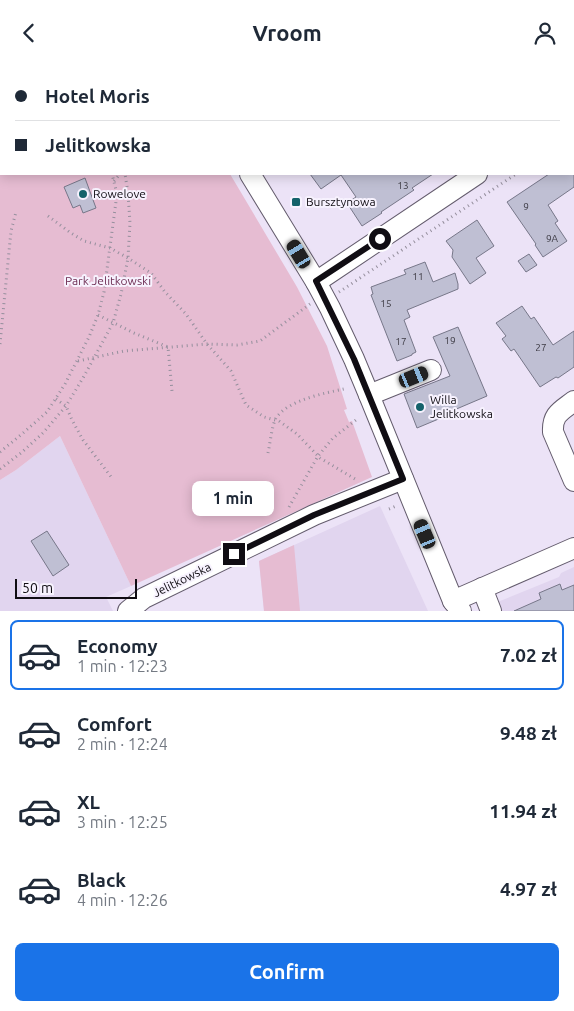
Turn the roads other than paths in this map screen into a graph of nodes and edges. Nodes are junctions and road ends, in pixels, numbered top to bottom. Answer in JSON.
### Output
{"nodes":[{"id":1,"x":251,"y":175,"type":"edge"},
{"id":2,"x":475,"y":175,"type":"edge"},
{"id":3,"x":316,"y":281,"type":"junction"},
{"id":4,"x":431,"y":370,"type":"dead end"},
{"id":5,"x":369,"y":395,"type":"junction"},
{"id":6,"x":574,"y":401,"type":"edge"},
{"id":7,"x":403,"y":479,"type":"junction"},
{"id":8,"x":574,"y":481,"type":"edge"},
{"id":9,"x":574,"y":547,"type":"edge"},
{"id":10,"x":482,"y":588,"type":"junction"},
{"id":11,"x":456,"y":608,"type":"edge"},
{"id":12,"x":128,"y":611,"type":"edge"},
{"id":13,"x":492,"y":611,"type":"edge"}],
"edges":[{"from":1,"to":3,"type":"street"},
{"from":2,"to":3,"type":"street"},
{"from":3,"to":5,"type":"street"},
{"from":4,"to":5,"type":"street"},
{"from":5,"to":7,"type":"street"},
{"from":6,"to":8,"type":"street"},
{"from":7,"to":11,"type":"street"},
{"from":7,"to":12,"type":"street","name":"Jelitkowska"},
{"from":9,"to":10,"type":"street"},
{"from":10,"to":11,"type":"street"},
{"from":10,"to":13,"type":"street"}]}
